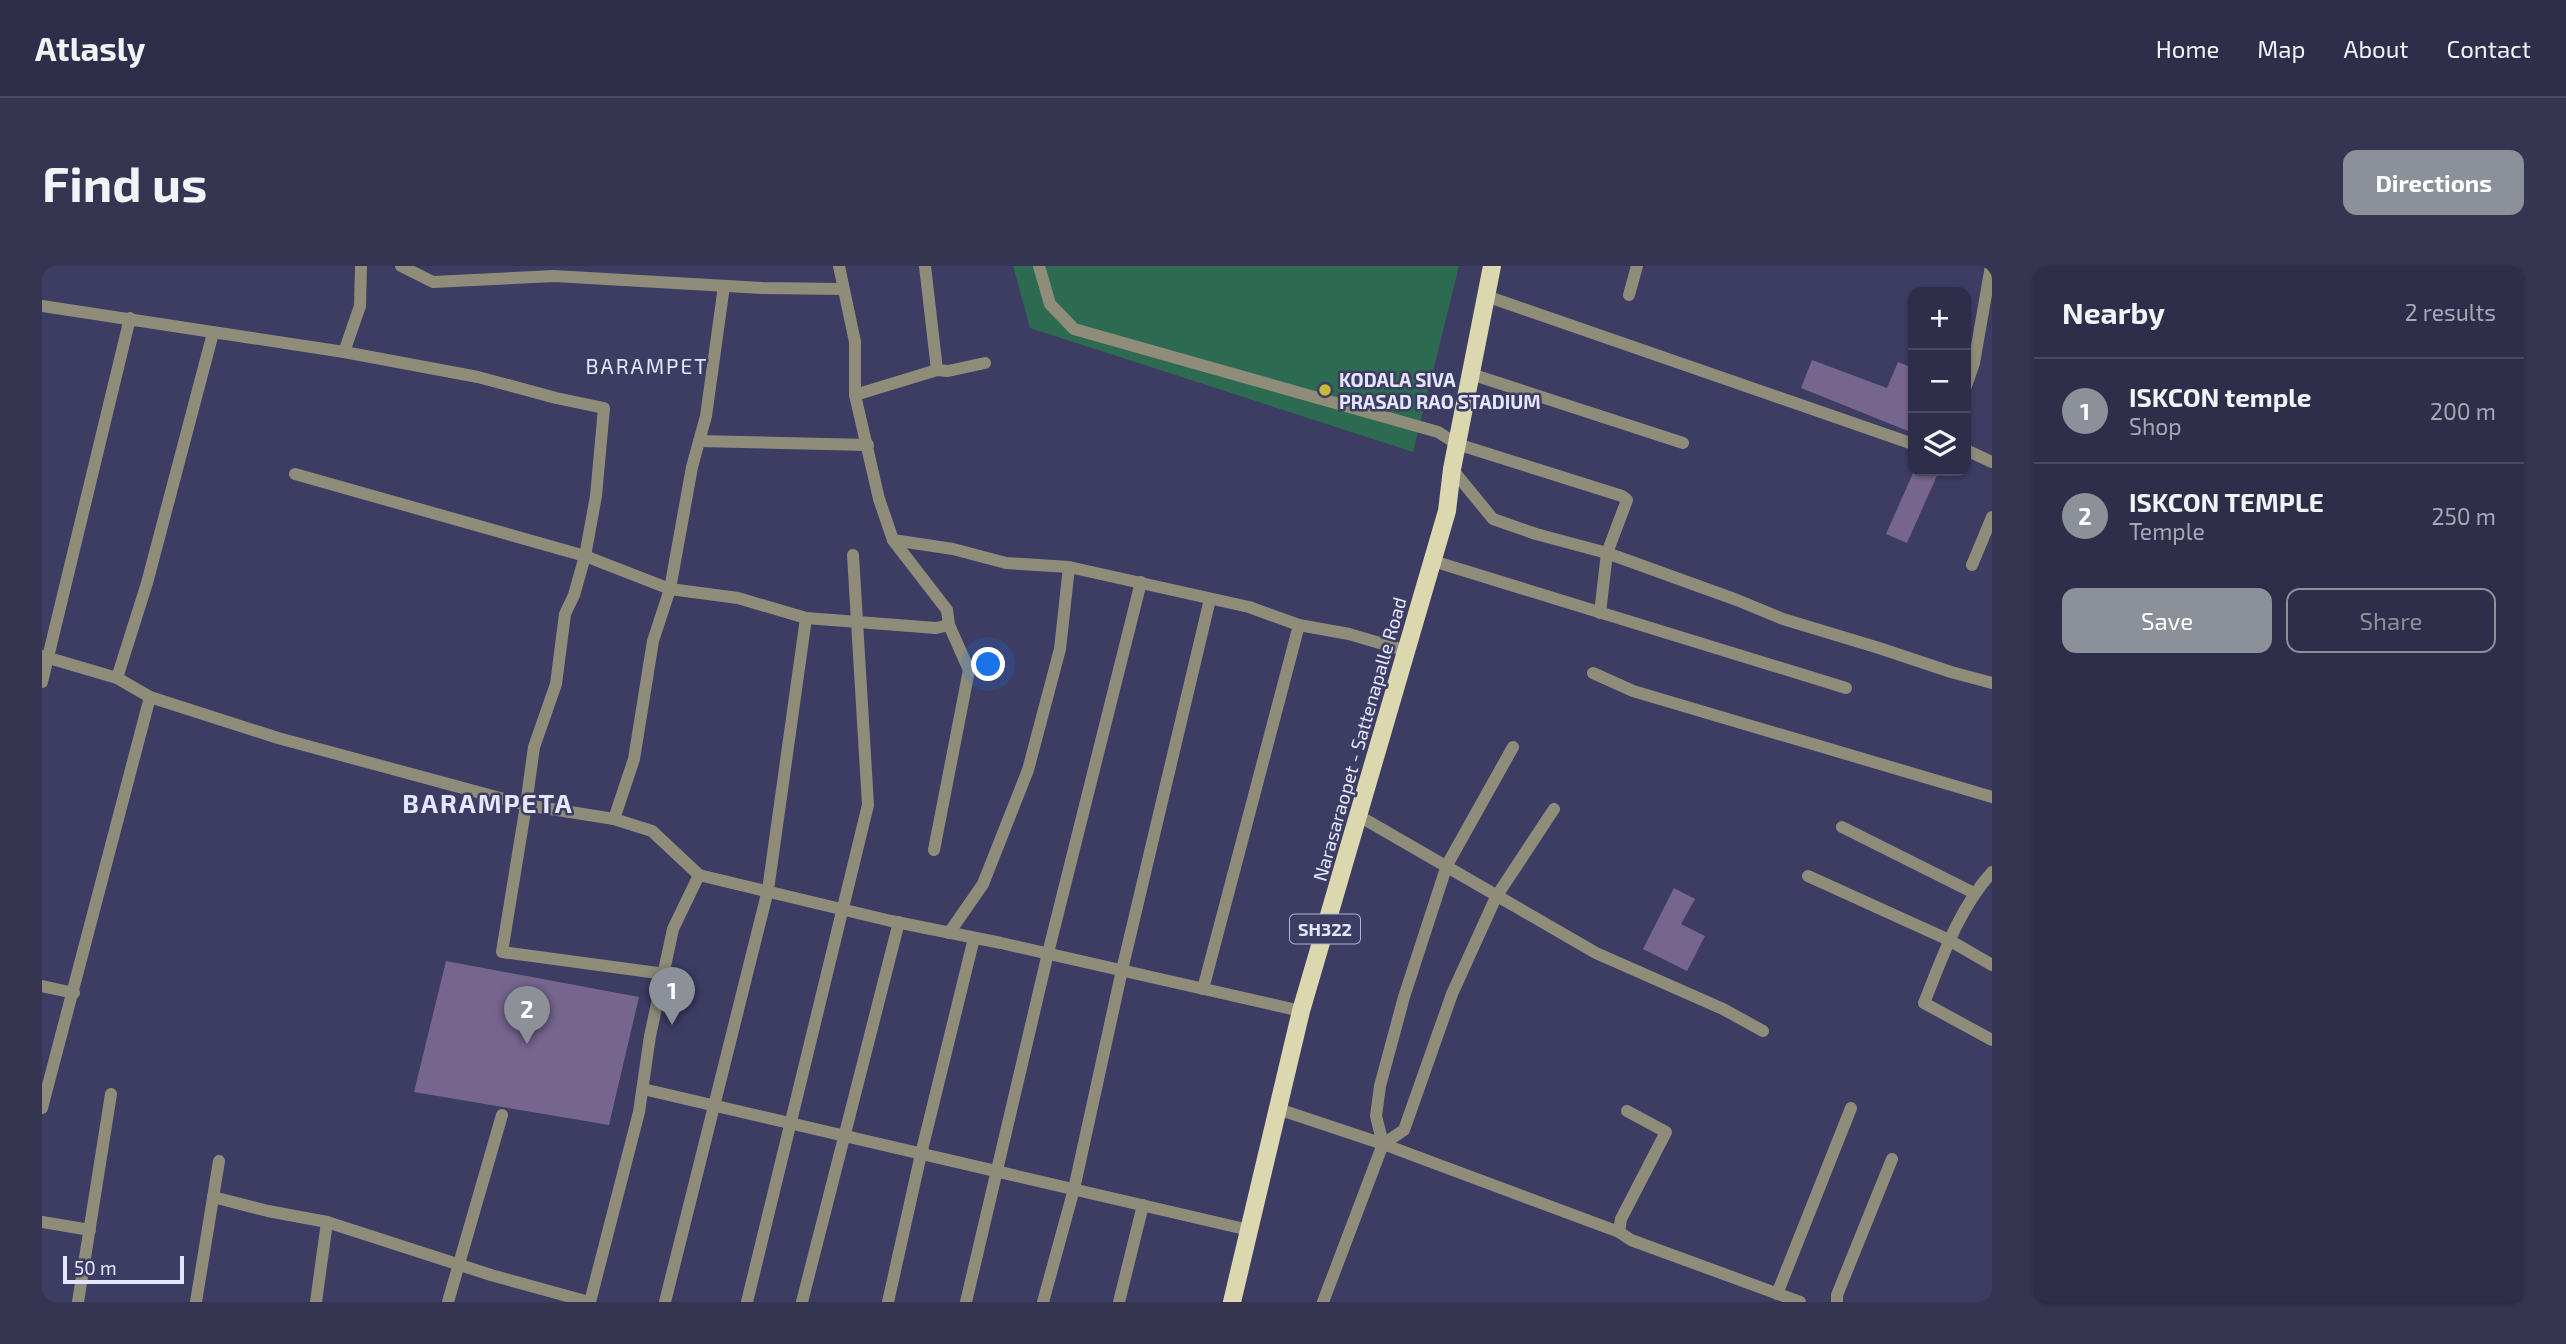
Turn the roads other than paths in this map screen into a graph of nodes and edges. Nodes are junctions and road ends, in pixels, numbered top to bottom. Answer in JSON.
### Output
{"nodes":[{"id":1,"x":361,"y":266,"type":"edge"},
{"id":2,"x":401,"y":266,"type":"edge"},
{"id":3,"x":839,"y":266,"type":"edge"},
{"id":4,"x":925,"y":266,"type":"edge"},
{"id":5,"x":1039,"y":266,"type":"edge"},
{"id":6,"x":1492,"y":266,"type":"edge"},
{"id":7,"x":1637,"y":266,"type":"edge"},
{"id":8,"x":1991,"y":266,"type":"edge"},
{"id":9,"x":724,"y":286,"type":"junction"},
{"id":10,"x":842,"y":289,"type":"junction"},
{"id":11,"x":1629,"y":295,"type":"dead end"},
{"id":12,"x":1486,"y":296,"type":"junction"},
{"id":13,"x":42,"y":306,"type":"edge"},
{"id":14,"x":130,"y":318,"type":"junction"},
{"id":15,"x":213,"y":333,"type":"junction"},
{"id":16,"x":344,"y":352,"type":"junction"},
{"id":17,"x":985,"y":363,"type":"dead end"},
{"id":18,"x":937,"y":370,"type":"junction"},
{"id":19,"x":1971,"y":372,"type":"edge"},
{"id":20,"x":1471,"y":374,"type":"junction"},
{"id":21,"x":855,"y":395,"type":"junction"},
{"id":22,"x":699,"y":441,"type":"junction"},
{"id":23,"x":1908,"y":442,"type":"edge"},
{"id":24,"x":1683,"y":443,"type":"dead end"},
{"id":25,"x":1457,"y":444,"type":"junction"},
{"id":26,"x":868,"y":445,"type":"junction"},
{"id":27,"x":1971,"y":452,"type":"edge"},
{"id":28,"x":1992,"y":462,"type":"edge"},
{"id":29,"x":1452,"y":469,"type":"junction"},
{"id":30,"x":295,"y":474,"type":"dead end"},
{"id":31,"x":1992,"y":517,"type":"edge"},
{"id":32,"x":893,"y":540,"type":"junction"},
{"id":33,"x":1607,"y":553,"type":"junction"},
{"id":34,"x":853,"y":555,"type":"dead end"},
{"id":35,"x":585,"y":556,"type":"junction"},
{"id":36,"x":1433,"y":561,"type":"junction"},
{"id":37,"x":1972,"y":565,"type":"dead end"},
{"id":38,"x":1069,"y":566,"type":"junction"},
{"id":39,"x":1141,"y":582,"type":"junction"},
{"id":40,"x":670,"y":589,"type":"junction"},
{"id":41,"x":1210,"y":599,"type":"junction"},
{"id":42,"x":1600,"y":613,"type":"junction"},
{"id":43,"x":806,"y":618,"type":"junction"},
{"id":44,"x":855,"y":622,"type":"junction"},
{"id":45,"x":949,"y":625,"type":"junction"},
{"id":46,"x":1299,"y":625,"type":"junction"},
{"id":47,"x":1408,"y":651,"type":"junction"},
{"id":48,"x":45,"y":657,"type":"edge"},
{"id":49,"x":1593,"y":673,"type":"dead end"},
{"id":50,"x":117,"y":678,"type":"junction"},
{"id":51,"x":42,"y":682,"type":"edge"},
{"id":52,"x":1992,"y":683,"type":"edge"},
{"id":53,"x":1846,"y":688,"type":"dead end"},
{"id":54,"x":149,"y":697,"type":"junction"},
{"id":55,"x":1513,"y":747,"type":"dead end"},
{"id":56,"x":1992,"y":797,"type":"edge"},
{"id":57,"x":526,"y":804,"type":"junction"},
{"id":58,"x":1554,"y":809,"type":"dead end"},
{"id":59,"x":1359,"y":816,"type":"junction"},
{"id":60,"x":614,"y":819,"type":"junction"},
{"id":61,"x":1842,"y":827,"type":"dead end"},
{"id":62,"x":934,"y":850,"type":"dead end"},
{"id":63,"x":1447,"y":865,"type":"junction"},
{"id":64,"x":1992,"y":872,"type":"edge"},
{"id":65,"x":699,"y":875,"type":"junction"},
{"id":66,"x":1808,"y":876,"type":"dead end"},
{"id":67,"x":768,"y":890,"type":"junction"},
{"id":68,"x":1974,"y":893,"type":"junction"},
{"id":69,"x":1496,"y":897,"type":"junction"},
{"id":70,"x":843,"y":909,"type":"junction"},
{"id":71,"x":900,"y":922,"type":"junction"},
{"id":72,"x":949,"y":933,"type":"junction"},
{"id":73,"x":974,"y":938,"type":"junction"},
{"id":74,"x":1949,"y":940,"type":"junction"},
{"id":75,"x":1048,"y":953,"type":"junction"},
{"id":76,"x":1992,"y":965,"type":"edge"},
{"id":77,"x":1122,"y":970,"type":"junction"},
{"id":78,"x":665,"y":974,"type":"junction"},
{"id":79,"x":42,"y":986,"type":"edge"},
{"id":80,"x":1203,"y":989,"type":"junction"},
{"id":81,"x":74,"y":993,"type":"junction"},
{"id":82,"x":1301,"y":1011,"type":"junction"},
{"id":83,"x":1763,"y":1031,"type":"dead end"},
{"id":84,"x":1992,"y":1040,"type":"edge"},
{"id":85,"x":643,"y":1089,"type":"junction"},
{"id":86,"x":111,"y":1094,"type":"dead end"},
{"id":87,"x":713,"y":1106,"type":"junction"},
{"id":88,"x":42,"y":1108,"type":"edge"},
{"id":89,"x":1851,"y":1108,"type":"dead end"},
{"id":90,"x":1278,"y":1110,"type":"junction"},
{"id":91,"x":1627,"y":1111,"type":"dead end"},
{"id":92,"x":502,"y":1115,"type":"dead end"},
{"id":93,"x":789,"y":1123,"type":"junction"},
{"id":94,"x":843,"y":1136,"type":"junction"},
{"id":95,"x":1383,"y":1144,"type":"junction"},
{"id":96,"x":921,"y":1154,"type":"junction"},
{"id":97,"x":1892,"y":1159,"type":"dead end"},
{"id":98,"x":219,"y":1161,"type":"dead end"},
{"id":99,"x":997,"y":1171,"type":"junction"},
{"id":100,"x":1074,"y":1189,"type":"junction"},
{"id":101,"x":213,"y":1197,"type":"junction"},
{"id":102,"x":1143,"y":1205,"type":"junction"},
{"id":103,"x":42,"y":1222,"type":"edge"},
{"id":104,"x":327,"y":1222,"type":"junction"},
{"id":105,"x":90,"y":1230,"type":"junction"},
{"id":106,"x":1249,"y":1230,"type":"junction"},
{"id":107,"x":1619,"y":1232,"type":"junction"},
{"id":108,"x":458,"y":1265,"type":"junction"},
{"id":109,"x":1777,"y":1294,"type":"junction"},
{"id":110,"x":78,"y":1302,"type":"edge"},
{"id":111,"x":197,"y":1302,"type":"edge"},
{"id":112,"x":316,"y":1302,"type":"edge"},
{"id":113,"x":448,"y":1302,"type":"edge"},
{"id":114,"x":590,"y":1302,"type":"edge"},
{"id":115,"x":665,"y":1302,"type":"edge"},
{"id":116,"x":747,"y":1302,"type":"edge"},
{"id":117,"x":802,"y":1302,"type":"edge"},
{"id":118,"x":888,"y":1302,"type":"edge"},
{"id":119,"x":966,"y":1302,"type":"edge"},
{"id":120,"x":1043,"y":1302,"type":"edge"},
{"id":121,"x":1119,"y":1302,"type":"edge"},
{"id":122,"x":1232,"y":1302,"type":"edge"},
{"id":123,"x":1323,"y":1302,"type":"edge"},
{"id":124,"x":1800,"y":1302,"type":"edge"},
{"id":125,"x":1837,"y":1302,"type":"edge"}],
"edges":[{"from":1,"to":16,"type":"street"},
{"from":2,"to":9,"type":"street"},
{"from":3,"to":10,"type":"street"},
{"from":4,"to":18,"type":"street"},
{"from":5,"to":25,"type":"street"},
{"from":6,"to":12,"type":"main road","name":"Narasaraopet - Sattenapalle Road","number":"SH322"},
{"from":7,"to":11,"type":"street"},
{"from":8,"to":19,"type":"street"},
{"from":9,"to":10,"type":"street"},
{"from":9,"to":22,"type":"street"},
{"from":10,"to":21,"type":"street"},
{"from":12,"to":20,"type":"main road","name":"Narasaraopet - Sattenapalle Road","number":"SH322"},
{"from":12,"to":23,"type":"street"},
{"from":13,"to":14,"type":"street"},
{"from":14,"to":15,"type":"street"},
{"from":14,"to":48,"type":"street"},
{"from":15,"to":16,"type":"street"},
{"from":15,"to":50,"type":"street"},
{"from":16,"to":35,"type":"street"},
{"from":17,"to":18,"type":"street"},
{"from":18,"to":21,"type":"street"},
{"from":20,"to":24,"type":"street"},
{"from":20,"to":25,"type":"main road","name":"Narasaraopet - Sattenapalle Road","number":"SH322"},
{"from":21,"to":26,"type":"street"},
{"from":22,"to":26,"type":"street"},
{"from":22,"to":40,"type":"street"},
{"from":25,"to":29,"type":"main road","name":"Narasaraopet - Sattenapalle Road","number":"SH322"},
{"from":25,"to":33,"type":"street"},
{"from":26,"to":32,"type":"street"},
{"from":27,"to":28,"type":"street"},
{"from":29,"to":33,"type":"street"},
{"from":29,"to":36,"type":"main road","name":"Narasaraopet - Sattenapalle Road","number":"SH322"},
{"from":30,"to":35,"type":"street"},
{"from":31,"to":37,"type":"street"},
{"from":32,"to":38,"type":"street"},
{"from":32,"to":45,"type":"street"},
{"from":33,"to":42,"type":"street"},
{"from":33,"to":52,"type":"street"},
{"from":34,"to":44,"type":"street"},
{"from":35,"to":40,"type":"street"},
{"from":35,"to":57,"type":"street"},
{"from":36,"to":42,"type":"street"},
{"from":36,"to":47,"type":"main road","name":"Narasaraopet - Sattenapalle Road","number":"SH322"},
{"from":38,"to":39,"type":"street"},
{"from":38,"to":72,"type":"street"},
{"from":39,"to":41,"type":"street"},
{"from":39,"to":75,"type":"street"},
{"from":40,"to":43,"type":"street"},
{"from":40,"to":60,"type":"street"},
{"from":41,"to":46,"type":"street"},
{"from":41,"to":77,"type":"street"},
{"from":42,"to":53,"type":"street"},
{"from":43,"to":44,"type":"street"},
{"from":43,"to":67,"type":"street"},
{"from":44,"to":45,"type":"street"},
{"from":44,"to":70,"type":"street"},
{"from":45,"to":62,"type":"street"},
{"from":46,"to":47,"type":"street"},
{"from":46,"to":80,"type":"street"},
{"from":47,"to":59,"type":"main road","name":"Narasaraopet - Sattenapalle Road","number":"SH322"},
{"from":48,"to":50,"type":"street"},
{"from":48,"to":51,"type":"street"},
{"from":49,"to":56,"type":"street"},
{"from":50,"to":54,"type":"street"},
{"from":54,"to":57,"type":"street"},
{"from":54,"to":81,"type":"street"},
{"from":55,"to":63,"type":"street"},
{"from":57,"to":60,"type":"street"},
{"from":57,"to":78,"type":"street"},
{"from":58,"to":69,"type":"street"},
{"from":59,"to":63,"type":"street"},
{"from":59,"to":82,"type":"main road","name":"Narasaraopet - Sattenapalle Road","number":"SH322"},
{"from":60,"to":65,"type":"street"},
{"from":61,"to":68,"type":"street"},
{"from":63,"to":69,"type":"street"},
{"from":63,"to":95,"type":"street"},
{"from":64,"to":68,"type":"street"},
{"from":65,"to":67,"type":"street"},
{"from":65,"to":78,"type":"street"},
{"from":66,"to":74,"type":"street"},
{"from":67,"to":70,"type":"street"},
{"from":67,"to":87,"type":"street"},
{"from":68,"to":74,"type":"street"},
{"from":69,"to":83,"type":"street"},
{"from":69,"to":95,"type":"street"},
{"from":70,"to":71,"type":"street"},
{"from":70,"to":93,"type":"street"},
{"from":71,"to":72,"type":"street"},
{"from":71,"to":94,"type":"street"},
{"from":72,"to":73,"type":"street"},
{"from":73,"to":75,"type":"street"},
{"from":73,"to":96,"type":"street"},
{"from":74,"to":76,"type":"street"},
{"from":74,"to":84,"type":"street"},
{"from":75,"to":77,"type":"street"},
{"from":75,"to":99,"type":"street"},
{"from":77,"to":80,"type":"street"},
{"from":77,"to":100,"type":"street"},
{"from":78,"to":85,"type":"street"},
{"from":79,"to":81,"type":"street"},
{"from":80,"to":82,"type":"street"},
{"from":81,"to":88,"type":"street"},
{"from":82,"to":90,"type":"main road","name":"Narasaraopet - Sattenapalle Road","number":"SH322"},
{"from":85,"to":87,"type":"street"},
{"from":85,"to":114,"type":"street"},
{"from":86,"to":105,"type":"street"},
{"from":87,"to":93,"type":"street"},
{"from":87,"to":115,"type":"street"},
{"from":89,"to":109,"type":"street"},
{"from":90,"to":95,"type":"street"},
{"from":90,"to":106,"type":"main road","name":"Narasaraopet - Sattenapalle Road","number":"SH322"},
{"from":91,"to":107,"type":"street"},
{"from":92,"to":108,"type":"street"},
{"from":93,"to":94,"type":"street"},
{"from":93,"to":116,"type":"street"},
{"from":94,"to":96,"type":"street"},
{"from":94,"to":117,"type":"street"},
{"from":95,"to":107,"type":"street"},
{"from":95,"to":123,"type":"street"},
{"from":96,"to":99,"type":"street"},
{"from":96,"to":118,"type":"street"},
{"from":97,"to":125,"type":"street"},
{"from":98,"to":101,"type":"street"},
{"from":99,"to":100,"type":"street"},
{"from":99,"to":119,"type":"street"},
{"from":100,"to":102,"type":"street"},
{"from":100,"to":120,"type":"street"},
{"from":101,"to":104,"type":"street"},
{"from":101,"to":111,"type":"street"},
{"from":102,"to":106,"type":"street"},
{"from":102,"to":121,"type":"street"},
{"from":103,"to":105,"type":"street"},
{"from":104,"to":108,"type":"street"},
{"from":104,"to":112,"type":"street"},
{"from":105,"to":110,"type":"street"},
{"from":106,"to":122,"type":"main road","name":"Narasaraopet - Sattenapalle Road","number":"SH322"},
{"from":107,"to":109,"type":"street"},
{"from":108,"to":113,"type":"street"},
{"from":108,"to":114,"type":"street"},
{"from":109,"to":124,"type":"street"}]}
